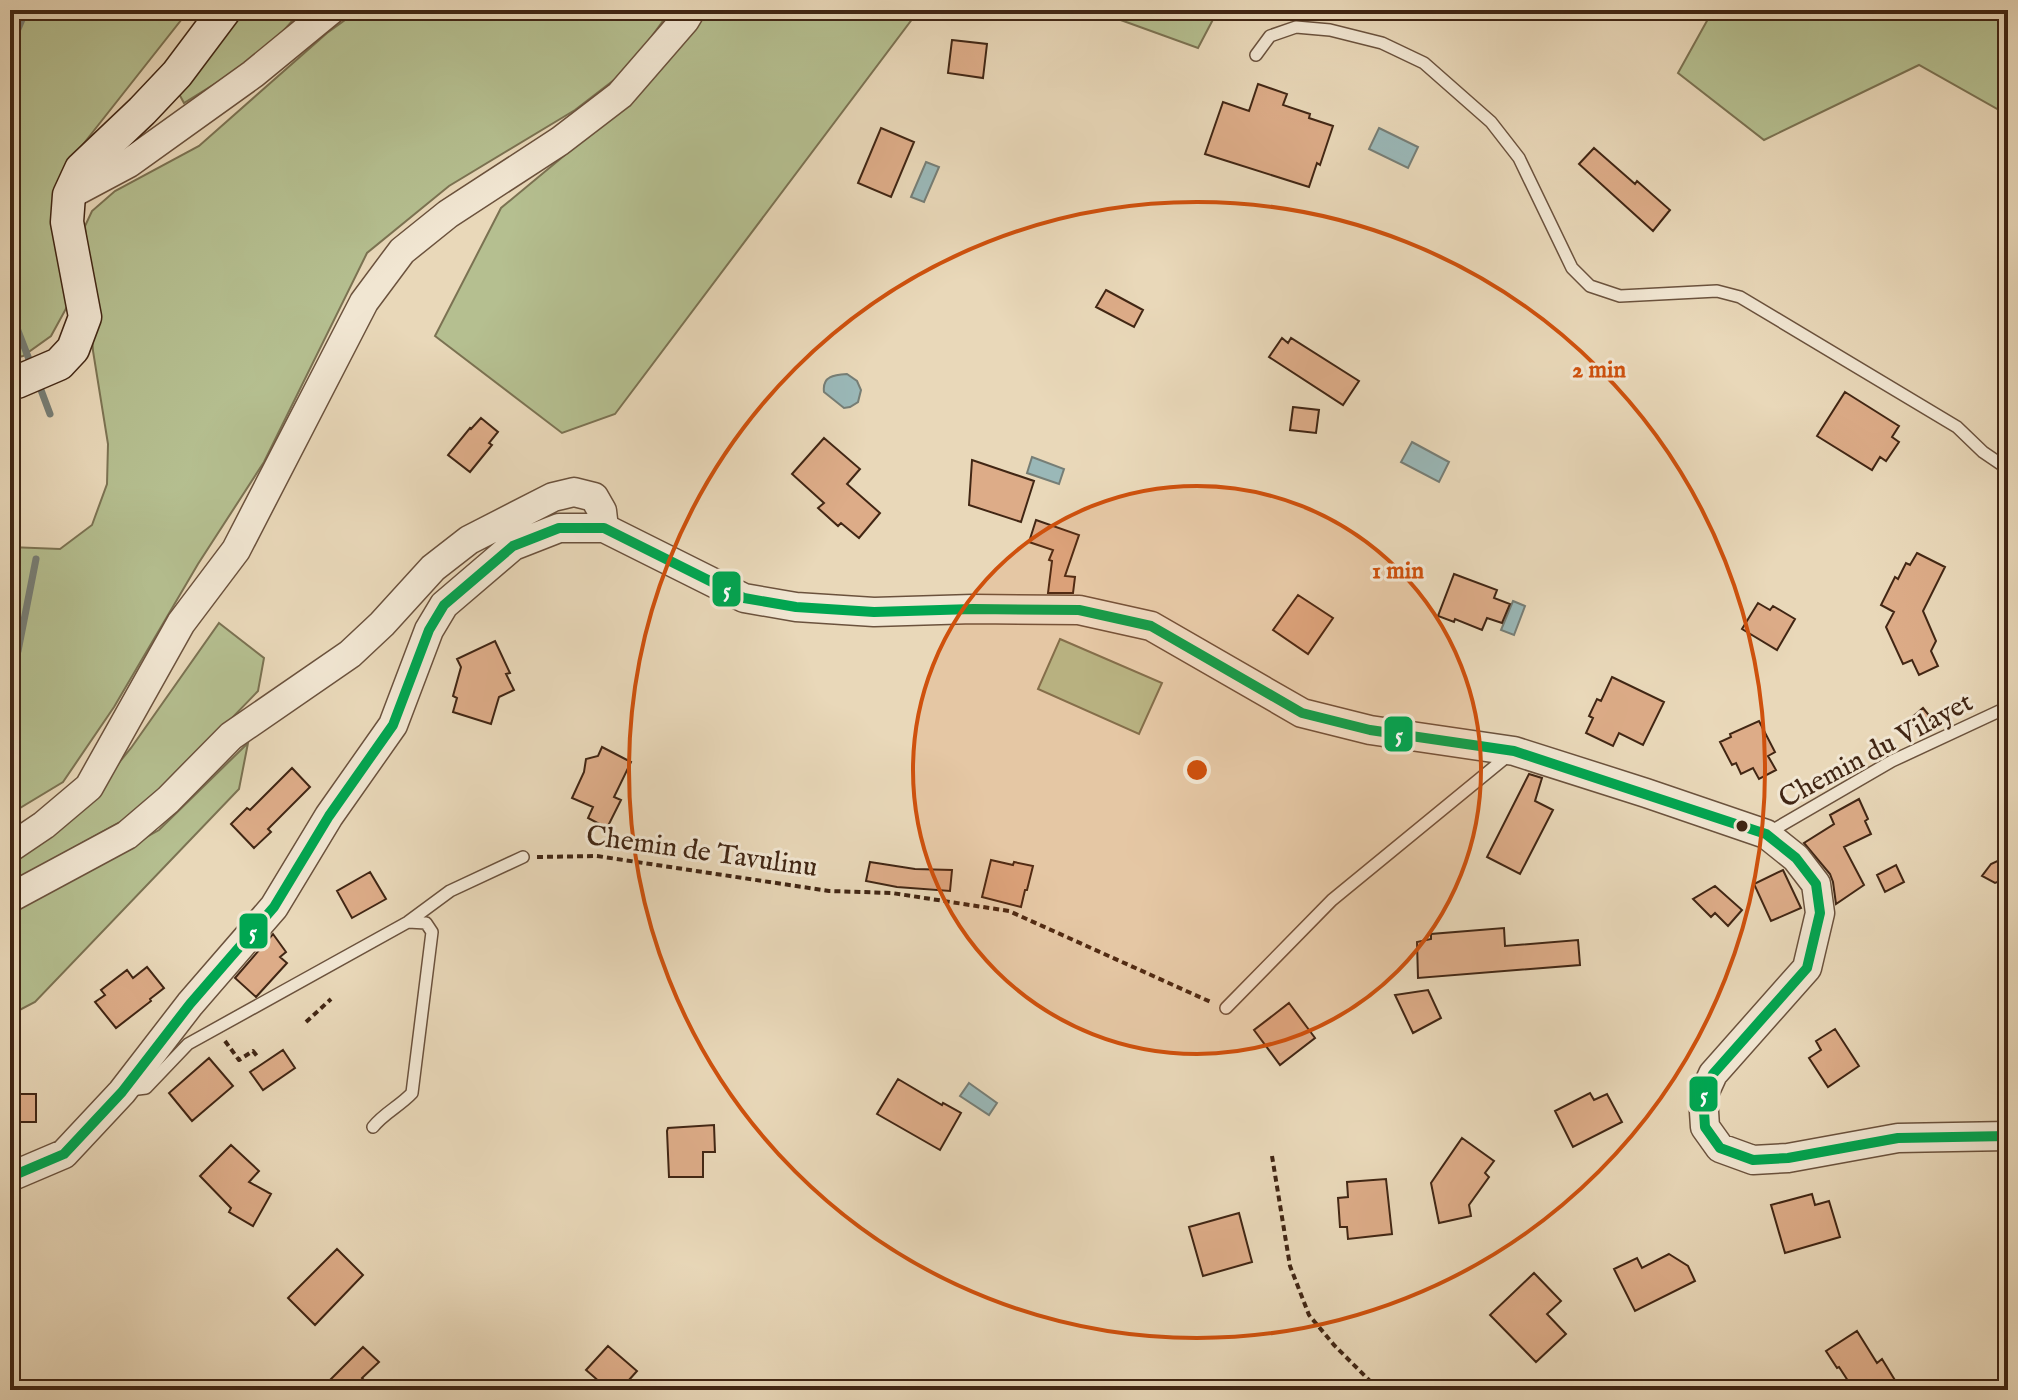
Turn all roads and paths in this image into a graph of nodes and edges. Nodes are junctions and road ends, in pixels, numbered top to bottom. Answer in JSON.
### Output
{"nodes":[{"id":1,"x":225,"y":10,"type":"edge"},
{"id":2,"x":331,"y":10,"type":"edge"},
{"id":3,"x":691,"y":10,"type":"edge"},
{"id":4,"x":1256,"y":55,"type":"dead end"},
{"id":5,"x":69,"y":195,"type":"junction"},
{"id":6,"x":13,"y":382,"type":"edge"},
{"id":7,"x":2008,"y":469,"type":"edge"},
{"id":8,"x":604,"y":528,"type":"junction"},
{"id":9,"x":2008,"y":707,"type":"edge"},
{"id":10,"x":1514,"y":751,"type":"junction"},
{"id":11,"x":1766,"y":834,"type":"junction"},
{"id":12,"x":10,"y":848,"type":"edge"},
{"id":13,"x":523,"y":857,"type":"joint"},
{"id":14,"x":10,"y":898,"type":"edge"},
{"id":15,"x":408,"y":922,"type":"junction"},
{"id":16,"x":331,"y":999,"type":"dead end"},
{"id":17,"x":1226,"y":1008,"type":"joint"},
{"id":18,"x":306,"y":1022,"type":"dead end"},
{"id":19,"x":217,"y":1029,"type":"junction"},
{"id":20,"x":257,"y":1056,"type":"dead end"},
{"id":21,"x":122,"y":1092,"type":"junction"},
{"id":22,"x":373,"y":1127,"type":"dead end"},
{"id":23,"x":2008,"y":1136,"type":"edge"},
{"id":24,"x":1272,"y":1156,"type":"dead end"},
{"id":25,"x":10,"y":1177,"type":"edge"},
{"id":26,"x":1379,"y":1390,"type":"edge"}],
"edges":[{"from":1,"to":5,"type":"main road"},
{"from":2,"to":5,"type":"street"},
{"from":3,"to":12,"type":"street"},
{"from":4,"to":7,"type":"lane"},
{"from":5,"to":6,"type":"main road"},
{"from":8,"to":10,"type":"street"},
{"from":8,"to":14,"type":"street"},
{"from":8,"to":21,"type":"street"},
{"from":9,"to":11,"type":"lane","name":"Chemin du Vilayet"},
{"from":10,"to":11,"type":"street"},
{"from":10,"to":17,"type":"lane"},
{"from":11,"to":23,"type":"street"},
{"from":13,"to":15,"type":"lane"},
{"from":13,"to":17,"type":"path","name":"Chemin de Tavulinu"},
{"from":15,"to":19,"type":"lane"},
{"from":15,"to":22,"type":"lane"},
{"from":16,"to":18,"type":"path"},
{"from":19,"to":20,"type":"path"},
{"from":19,"to":21,"type":"lane"},
{"from":21,"to":25,"type":"street"},
{"from":24,"to":26,"type":"path"}]}
